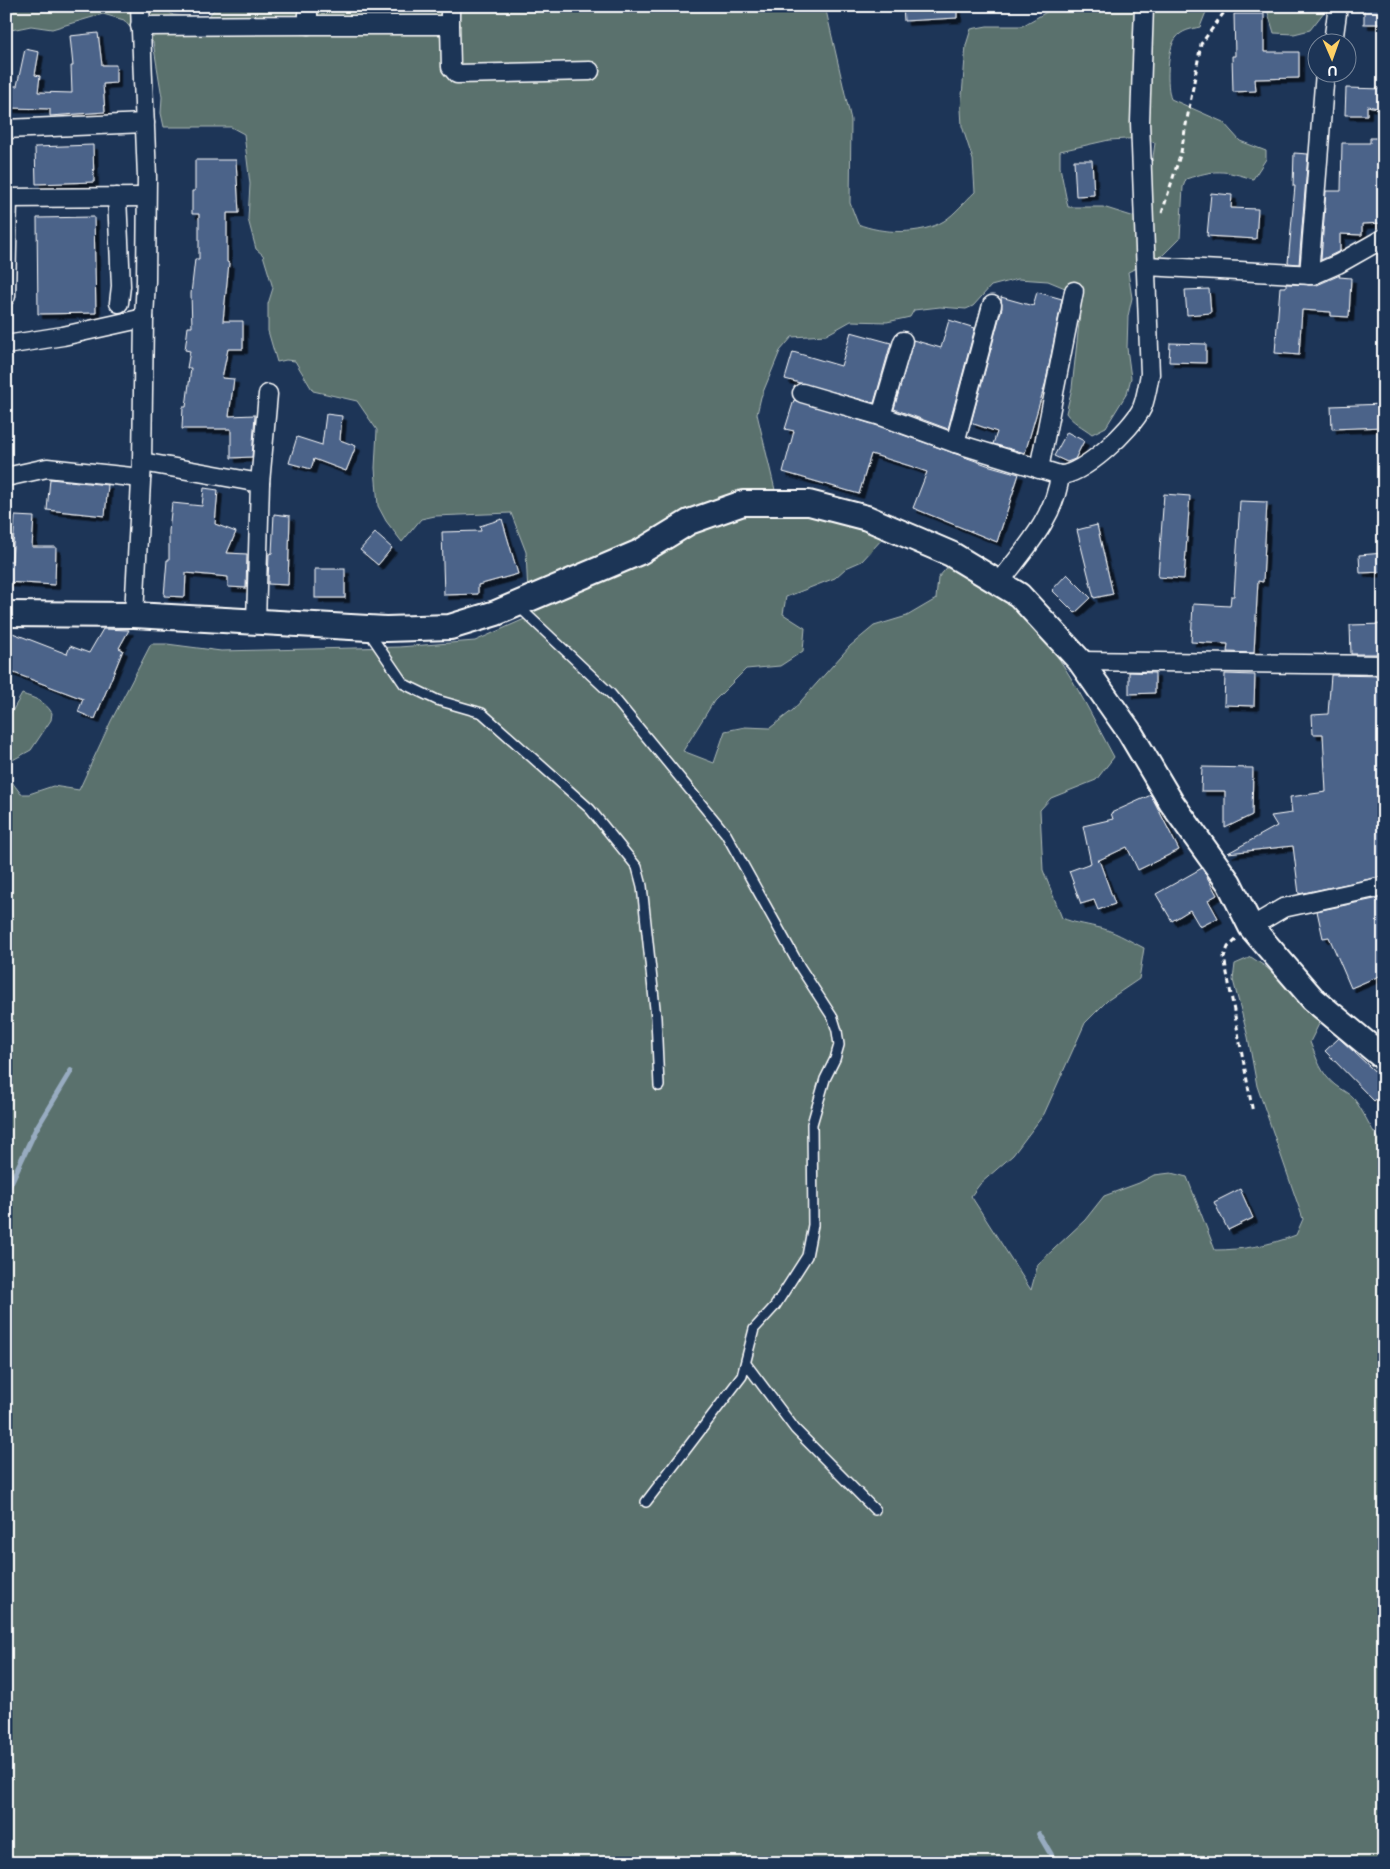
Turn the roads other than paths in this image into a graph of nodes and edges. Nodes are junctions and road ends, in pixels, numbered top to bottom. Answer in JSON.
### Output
{"nodes":[{"id":1,"x":140,"y":6,"type":"edge"},
{"id":2,"x":308,"y":6,"type":"edge"},
{"id":3,"x":450,"y":6,"type":"edge"},
{"id":4,"x":1144,"y":6,"type":"edge"},
{"id":5,"x":1338,"y":6,"type":"edge"},
{"id":6,"x":308,"y":25,"type":"junction"},
{"id":7,"x":140,"y":26,"type":"junction"},
{"id":8,"x":450,"y":26,"type":"junction"},
{"id":9,"x":1334,"y":32,"type":"edge"},
{"id":10,"x":590,"y":71,"type":"dead end"},
{"id":11,"x":1323,"y":82,"type":"edge"},
{"id":12,"x":145,"y":122,"type":"junction"},
{"id":13,"x":6,"y":129,"type":"edge"},
{"id":14,"x":146,"y":197,"type":"junction"},
{"id":15,"x":7,"y":198,"type":"edge"},
{"id":16,"x":117,"y":198,"type":"junction"},
{"id":17,"x":1384,"y":238,"type":"edge"},
{"id":18,"x":1146,"y":266,"type":"junction"},
{"id":19,"x":1309,"y":275,"type":"junction"},
{"id":20,"x":1074,"y":292,"type":"dead end"},
{"id":21,"x":6,"y":296,"type":"edge"},
{"id":22,"x":119,"y":303,"type":"dead end"},
{"id":23,"x":992,"y":305,"type":"dead end"},
{"id":24,"x":144,"y":318,"type":"junction"},
{"id":25,"x":903,"y":340,"type":"dead end"},
{"id":26,"x":6,"y":345,"type":"edge"},
{"id":27,"x":802,"y":393,"type":"dead end"},
{"id":28,"x":268,"y":394,"type":"dead end"},
{"id":29,"x":881,"y":416,"type":"junction"},
{"id":30,"x":954,"y":443,"type":"junction"},
{"id":31,"x":1039,"y":469,"type":"junction"},
{"id":32,"x":142,"y":470,"type":"junction"},
{"id":33,"x":1060,"y":476,"type":"junction"},
{"id":34,"x":6,"y":477,"type":"edge"},
{"id":35,"x":260,"y":483,"type":"junction"},
{"id":36,"x":1000,"y":583,"type":"junction"},
{"id":37,"x":516,"y":604,"type":"junction"},
{"id":38,"x":6,"y":614,"type":"edge"},
{"id":39,"x":134,"y":615,"type":"junction"},
{"id":40,"x":256,"y":622,"type":"junction"},
{"id":41,"x":366,"y":628,"type":"junction"},
{"id":42,"x":1080,"y":661,"type":"junction"},
{"id":43,"x":1384,"y":665,"type":"edge"},
{"id":44,"x":1384,"y":886,"type":"edge"},
{"id":45,"x":1251,"y":927,"type":"junction"},
{"id":46,"x":1384,"y":1058,"type":"edge"},
{"id":47,"x":659,"y":1086,"type":"dead end"},
{"id":48,"x":747,"y":1365,"type":"junction"},
{"id":49,"x":646,"y":1502,"type":"dead end"},
{"id":50,"x":875,"y":1510,"type":"dead end"}],
"edges":[{"from":1,"to":7,"type":"street"},
{"from":2,"to":6,"type":"street"},
{"from":3,"to":8,"type":"street"},
{"from":4,"to":18,"type":"street"},
{"from":5,"to":9,"type":"street"},
{"from":6,"to":7,"type":"street"},
{"from":6,"to":8,"type":"street"},
{"from":7,"to":12,"type":"street"},
{"from":8,"to":10,"type":"street"},
{"from":11,"to":19,"type":"street"},
{"from":12,"to":13,"type":"street"},
{"from":12,"to":14,"type":"street"},
{"from":14,"to":16,"type":"street"},
{"from":14,"to":24,"type":"street"},
{"from":15,"to":16,"type":"street"},
{"from":15,"to":21,"type":"street"},
{"from":16,"to":22,"type":"street"},
{"from":17,"to":19,"type":"street"},
{"from":18,"to":19,"type":"street"},
{"from":18,"to":33,"type":"street"},
{"from":20,"to":31,"type":"street"},
{"from":23,"to":30,"type":"street"},
{"from":24,"to":26,"type":"street"},
{"from":24,"to":32,"type":"street"},
{"from":25,"to":29,"type":"street"},
{"from":27,"to":29,"type":"street"},
{"from":28,"to":35,"type":"street"},
{"from":29,"to":30,"type":"street"},
{"from":30,"to":31,"type":"street"},
{"from":31,"to":33,"type":"street"},
{"from":32,"to":34,"type":"street"},
{"from":32,"to":35,"type":"street"},
{"from":32,"to":39,"type":"street"},
{"from":33,"to":36,"type":"street"},
{"from":35,"to":40,"type":"street"},
{"from":36,"to":37,"type":"main road"},
{"from":36,"to":42,"type":"main road"},
{"from":37,"to":41,"type":"main road"},
{"from":37,"to":48,"type":"lane"},
{"from":38,"to":39,"type":"main road"},
{"from":39,"to":40,"type":"main road"},
{"from":40,"to":41,"type":"main road"},
{"from":41,"to":47,"type":"lane"},
{"from":42,"to":43,"type":"street"},
{"from":42,"to":45,"type":"main road"},
{"from":44,"to":45,"type":"street"},
{"from":45,"to":46,"type":"main road"},
{"from":48,"to":49,"type":"lane"},
{"from":48,"to":50,"type":"lane"}]}
